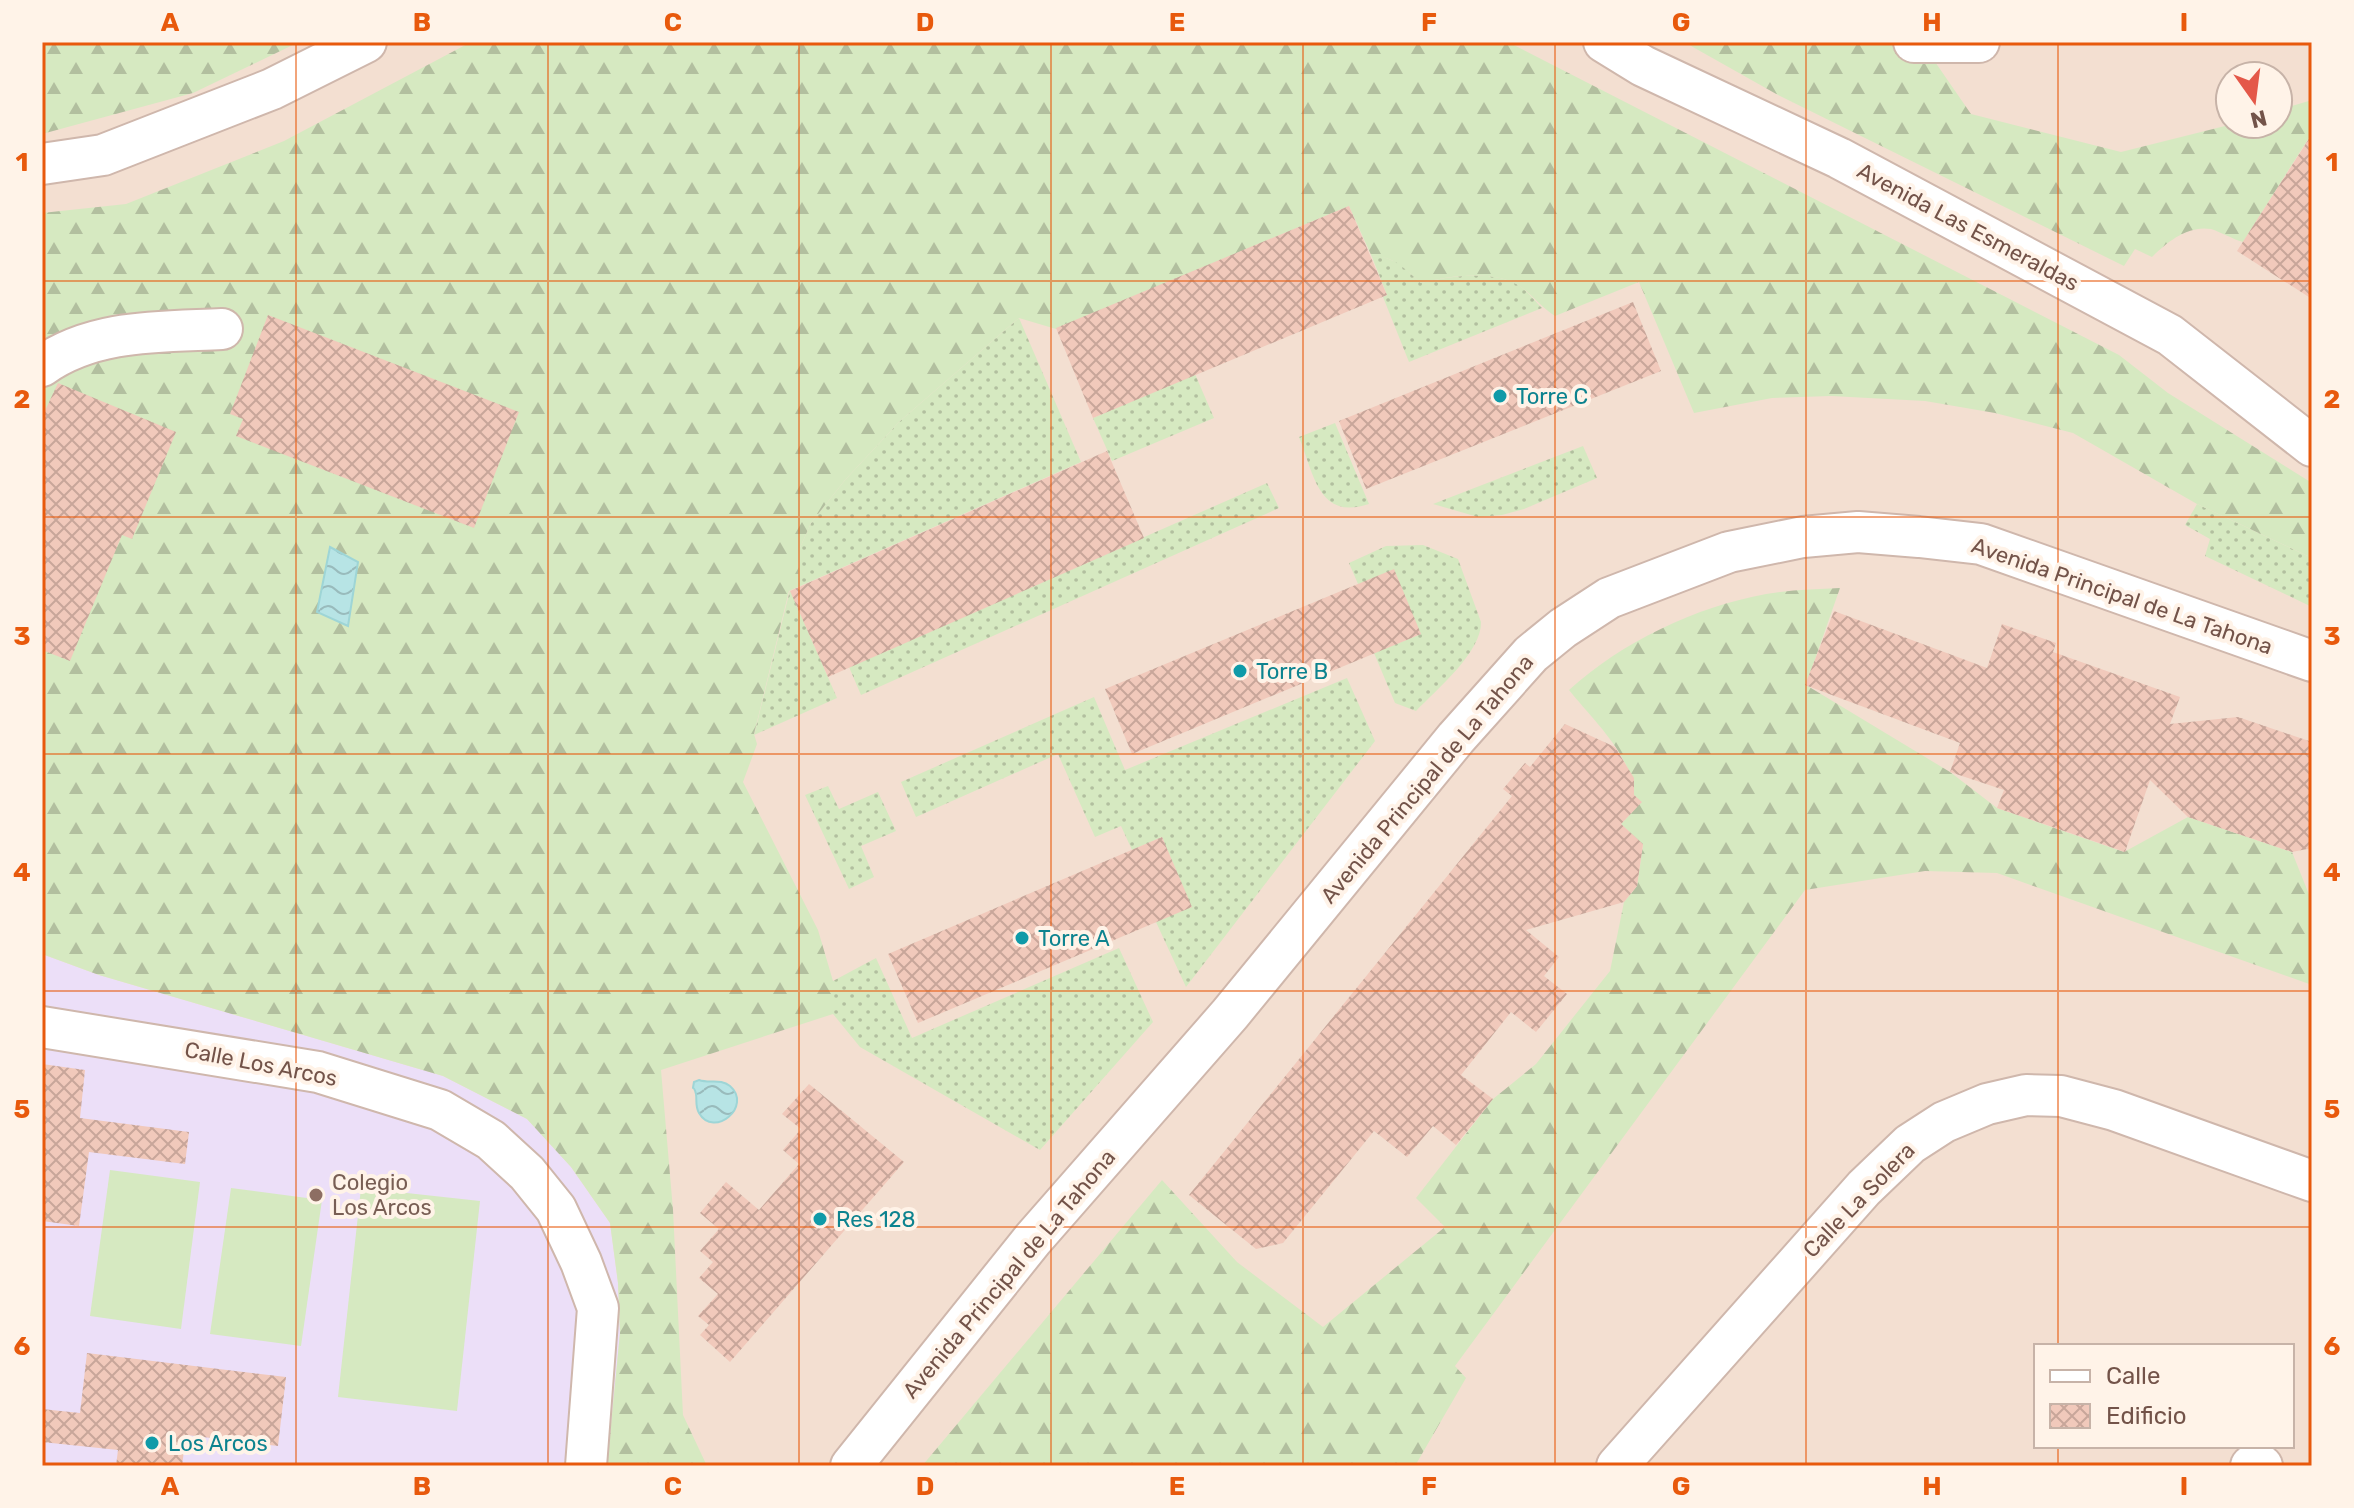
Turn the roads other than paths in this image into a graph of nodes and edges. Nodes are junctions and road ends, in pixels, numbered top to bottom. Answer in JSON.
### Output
{"nodes":[{"id":1,"x":366,"y":42,"type":"edge"},
{"id":2,"x":1604,"y":42,"type":"edge"},
{"id":3,"x":1914,"y":42,"type":"edge"},
{"id":4,"x":1979,"y":42,"type":"edge"},
{"id":5,"x":42,"y":164,"type":"edge"},
{"id":6,"x":222,"y":329,"type":"dead end"},
{"id":7,"x":42,"y":366,"type":"edge"},
{"id":8,"x":2312,"y":446,"type":"edge"},
{"id":9,"x":2312,"y":661,"type":"edge"},
{"id":10,"x":42,"y":1027,"type":"edge"},
{"id":11,"x":2312,"y":1181,"type":"edge"},
{"id":12,"x":586,"y":1466,"type":"edge"},
{"id":13,"x":851,"y":1466,"type":"edge"},
{"id":14,"x":1617,"y":1466,"type":"edge"},
{"id":15,"x":2251,"y":1466,"type":"edge"},
{"id":16,"x":2262,"y":1466,"type":"edge"}],
"edges":[{"from":1,"to":5,"type":"street"},
{"from":2,"to":8,"type":"street","name":"Avenida Las Esmeraldas"},
{"from":3,"to":4,"type":"street"},
{"from":6,"to":7,"type":"street"},
{"from":9,"to":13,"type":"street","name":"Avenida Principal de La Tahona"},
{"from":10,"to":12,"type":"street","name":"Calle Los Arcos"},
{"from":11,"to":14,"type":"street","name":"Calle La Solera"},
{"from":15,"to":16,"type":"street"}]}
